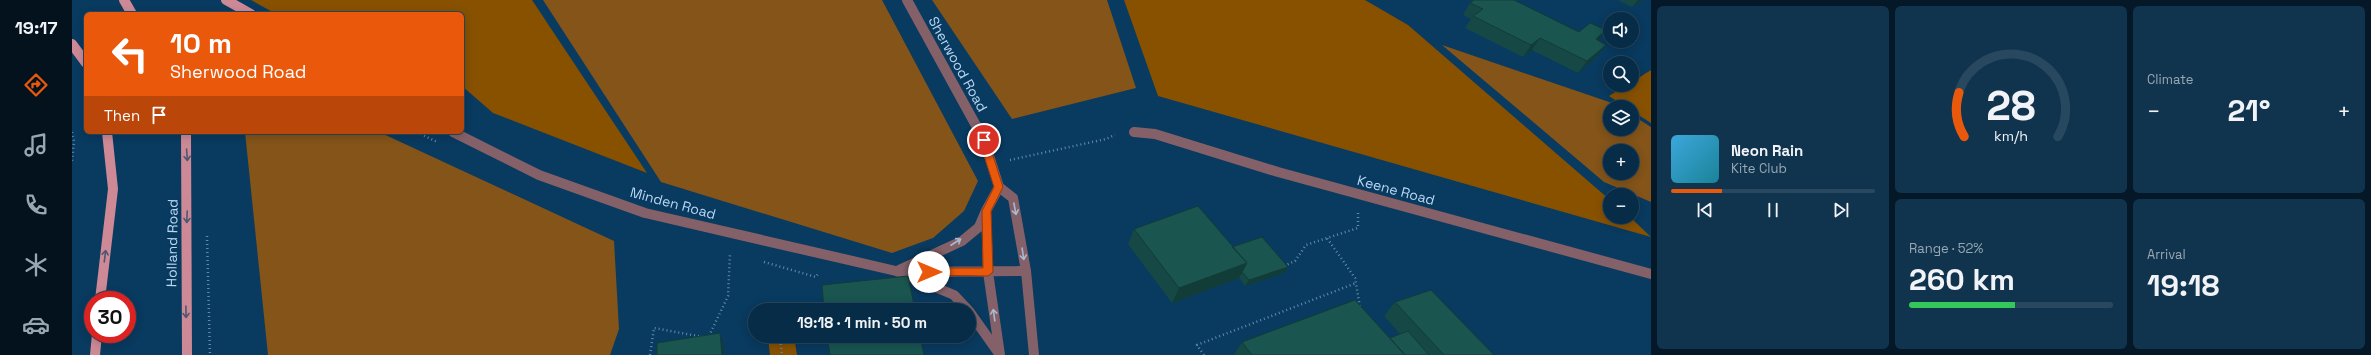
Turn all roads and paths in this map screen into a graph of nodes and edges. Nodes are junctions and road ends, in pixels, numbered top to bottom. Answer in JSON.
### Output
{"nodes":[{"id":1,"x":124,"y":0,"type":"edge"},
{"id":2,"x":226,"y":0,"type":"edge"},
{"id":3,"x":907,"y":0,"type":"edge"},
{"id":4,"x":131,"y":12,"type":"edge"},
{"id":5,"x":247,"y":12,"type":"edge"},
{"id":6,"x":72,"y":44,"type":"edge"},
{"id":7,"x":84,"y":60,"type":"edge"},
{"id":8,"x":72,"y":132,"type":"edge"},
{"id":9,"x":1134,"y":132,"type":"dead end"},
{"id":10,"x":107,"y":134,"type":"edge"},
{"id":11,"x":186,"y":134,"type":"edge"},
{"id":12,"x":457,"y":134,"type":"edge"},
{"id":13,"x":72,"y":162,"type":"edge"},
{"id":14,"x":998,"y":187,"type":"junction"},
{"id":15,"x":1353,"y":193,"type":"junction"},
{"id":16,"x":986,"y":211,"type":"junction"},
{"id":17,"x":207,"y":234,"type":"dead end"},
{"id":18,"x":1327,"y":238,"type":"junction"},
{"id":19,"x":730,"y":252,"type":"dead end"},
{"id":20,"x":1279,"y":268,"type":"edge"},
{"id":21,"x":896,"y":271,"type":"junction"},
{"id":22,"x":1026,"y":271,"type":"junction"},
{"id":23,"x":988,"y":272,"type":"junction"},
{"id":24,"x":1651,"y":274,"type":"edge"},
{"id":25,"x":1356,"y":283,"type":"junction"},
{"id":26,"x":101,"y":291,"type":"edge"},
{"id":27,"x":962,"y":303,"type":"edge"},
{"id":28,"x":1360,"y":309,"type":"edge"},
{"id":29,"x":976,"y":320,"type":"edge"},
{"id":30,"x":96,"y":343,"type":"edge"},
{"id":31,"x":781,"y":343,"type":"edge"},
{"id":32,"x":1000,"y":354,"type":"edge"},
{"id":33,"x":95,"y":355,"type":"edge"},
{"id":34,"x":187,"y":355,"type":"edge"},
{"id":35,"x":210,"y":355,"type":"edge"},
{"id":36,"x":650,"y":355,"type":"edge"},
{"id":37,"x":782,"y":355,"type":"edge"},
{"id":38,"x":1034,"y":355,"type":"edge"},
{"id":39,"x":1204,"y":355,"type":"edge"}],
"edges":[{"from":1,"to":4,"type":"main road"},
{"from":2,"to":5,"type":"main road"},
{"from":3,"to":14,"type":"street","name":"Sherwood Road"},
{"from":6,"to":7,"type":"main road"},
{"from":8,"to":13,"type":"path"},
{"from":9,"to":15,"type":"street","name":"Keene Road"},
{"from":26,"to":10,"type":"main road","one_way":true},
{"from":11,"to":34,"type":"main road","name":"Holland Road","one_way":true},
{"from":12,"to":21,"type":"street","name":"Minden Road"},
{"from":14,"to":16,"type":"street"},
{"from":14,"to":22,"type":"street","one_way":true},
{"from":15,"to":18,"type":"path"},
{"from":15,"to":24,"type":"street","name":"Keene Road"},
{"from":21,"to":16,"type":"street","one_way":true},
{"from":16,"to":23,"type":"street"},
{"from":17,"to":35,"type":"path"},
{"from":18,"to":20,"type":"path"},
{"from":18,"to":25,"type":"path"},
{"from":19,"to":36,"type":"path"},
{"from":21,"to":23,"type":"street","name":"Minden Road"},
{"from":21,"to":27,"type":"street","name":"Minden Road"},
{"from":22,"to":23,"type":"street","name":"Minden Road"},
{"from":22,"to":38,"type":"street"},
{"from":32,"to":23,"type":"street","one_way":true},
{"from":25,"to":28,"type":"path"},
{"from":25,"to":39,"type":"path"},
{"from":29,"to":32,"type":"street","name":"Minden Road"},
{"from":30,"to":33,"type":"main road"},
{"from":31,"to":37,"type":"path"}]}
